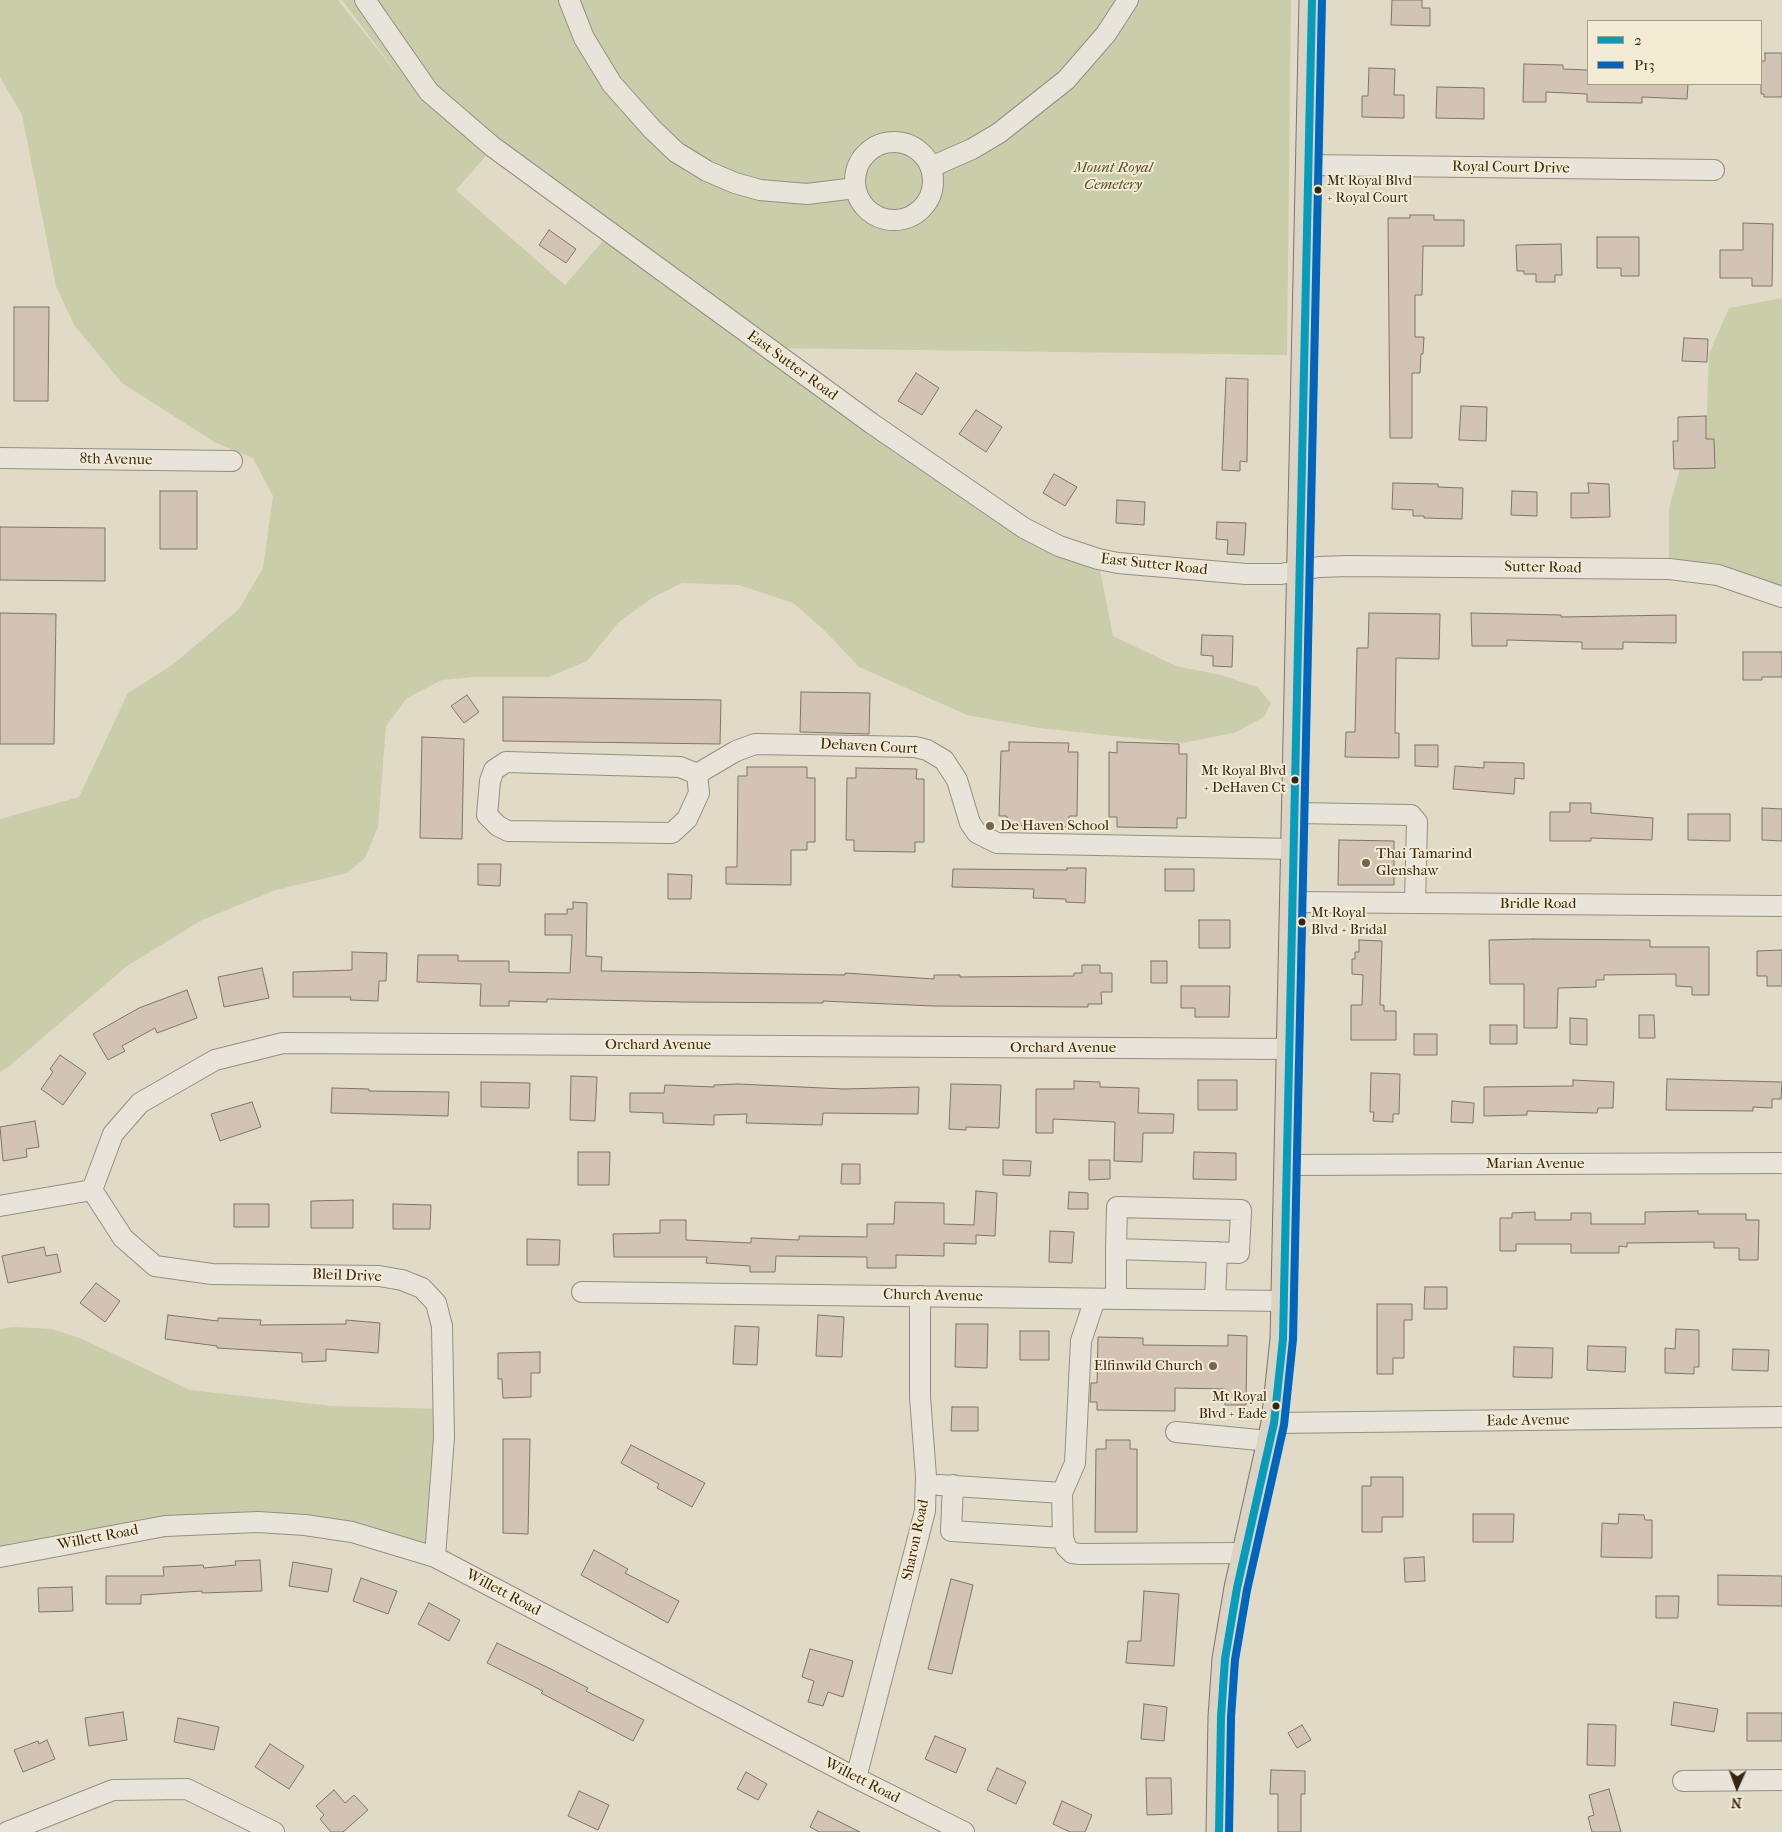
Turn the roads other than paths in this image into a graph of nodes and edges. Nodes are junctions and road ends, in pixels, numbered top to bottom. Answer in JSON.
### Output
{"nodes":[{"id":1,"x":365,"y":0,"type":"edge"},
{"id":2,"x":569,"y":0,"type":"edge"},
{"id":3,"x":1128,"y":0,"type":"edge"},
{"id":4,"x":1312,"y":0,"type":"edge"},
{"id":5,"x":1308,"y":165,"type":"junction"},
{"id":6,"x":931,"y":167,"type":"junction"},
{"id":7,"x":1714,"y":170,"type":"dead end"},
{"id":8,"x":855,"y":188,"type":"junction"},
{"id":9,"x":0,"y":458,"type":"edge"},
{"id":10,"x":232,"y":461,"type":"dead end"},
{"id":11,"x":1301,"y":570,"type":"junction"},
{"id":12,"x":1782,"y":596,"type":"edge"},
{"id":13,"x":698,"y":774,"type":"junction"},
{"id":14,"x":1295,"y":813,"type":"junction"},
{"id":15,"x":1294,"y":849,"type":"junction"},
{"id":16,"x":1293,"y":902,"type":"junction"},
{"id":17,"x":1415,"y":903,"type":"junction"},
{"id":18,"x":1782,"y":906,"type":"edge"},
{"id":19,"x":1291,"y":1049,"type":"junction"},
{"id":20,"x":1782,"y":1163,"type":"edge"},
{"id":21,"x":1288,"y":1164,"type":"junction"},
{"id":22,"x":92,"y":1190,"type":"junction"},
{"id":23,"x":0,"y":1206,"type":"edge"},
{"id":24,"x":1116,"y":1249,"type":"junction"},
{"id":25,"x":1217,"y":1252,"type":"junction"},
{"id":26,"x":582,"y":1292,"type":"dead end"},
{"id":27,"x":920,"y":1296,"type":"junction"},
{"id":28,"x":1095,"y":1298,"type":"junction"},
{"id":29,"x":1116,"y":1299,"type":"junction"},
{"id":30,"x":1215,"y":1300,"type":"junction"},
{"id":31,"x":1284,"y":1301,"type":"junction"},
{"id":32,"x":1782,"y":1417,"type":"edge"},
{"id":33,"x":1176,"y":1432,"type":"dead end"},
{"id":34,"x":1272,"y":1432,"type":"junction"},
{"id":35,"x":926,"y":1484,"type":"junction"},
{"id":36,"x":953,"y":1485,"type":"junction"},
{"id":37,"x":1062,"y":1493,"type":"junction"},
{"id":38,"x":1063,"y":1538,"type":"junction"},
{"id":39,"x":1244,"y":1553,"type":"junction"},
{"id":40,"x":0,"y":1557,"type":"edge"},
{"id":41,"x":435,"y":1557,"type":"junction"},
{"id":42,"x":856,"y":1778,"type":"junction"},
{"id":43,"x":1782,"y":1780,"type":"edge"},
{"id":44,"x":1683,"y":1781,"type":"dead end"},
{"id":45,"x":8,"y":1832,"type":"edge"},
{"id":46,"x":274,"y":1832,"type":"edge"},
{"id":47,"x":964,"y":1832,"type":"edge"},
{"id":48,"x":1219,"y":1832,"type":"edge"}],
"edges":[{"from":1,"to":11,"type":"street","name":"East Sutter Road"},
{"from":2,"to":8,"type":"street"},
{"from":3,"to":6,"type":"street"},
{"from":4,"to":5,"type":"main road"},
{"from":5,"to":7,"type":"street","name":"Royal Court Drive"},
{"from":5,"to":11,"type":"main road"},
{"from":6,"to":8,"type":"street"},
{"from":6,"to":8,"type":"street"},
{"from":9,"to":10,"type":"street","name":"8th Avenue"},
{"from":11,"to":12,"type":"street","name":"Sutter Road"},
{"from":11,"to":14,"type":"main road"},
{"from":13,"to":13,"type":"street"},
{"from":13,"to":15,"type":"street","name":"Dehaven Court"},
{"from":14,"to":15,"type":"main road"},
{"from":14,"to":17,"type":"street"},
{"from":15,"to":16,"type":"main road"},
{"from":16,"to":17,"type":"street","name":"Bridle Road"},
{"from":16,"to":19,"type":"main road"},
{"from":17,"to":18,"type":"street","name":"Bridle Road"},
{"from":19,"to":21,"type":"main road"},
{"from":19,"to":22,"type":"street","name":"Orchard Avenue"},
{"from":20,"to":21,"type":"street","name":"Marian Avenue"},
{"from":21,"to":31,"type":"main road"},
{"from":22,"to":23,"type":"street"},
{"from":22,"to":41,"type":"street","name":"Bleil Drive"},
{"from":24,"to":25,"type":"street"},
{"from":24,"to":25,"type":"street"},
{"from":24,"to":29,"type":"street"},
{"from":25,"to":30,"type":"street"},
{"from":26,"to":27,"type":"street","name":"Church Avenue"},
{"from":27,"to":28,"type":"street","name":"Church Avenue"},
{"from":27,"to":35,"type":"street","name":"Sharon Road"},
{"from":28,"to":29,"type":"street","name":"Church Avenue"},
{"from":28,"to":37,"type":"street"},
{"from":29,"to":30,"type":"street","name":"Church Avenue"},
{"from":30,"to":31,"type":"street","name":"Church Avenue"},
{"from":31,"to":34,"type":"main road"},
{"from":32,"to":34,"type":"street","name":"Eade Avenue"},
{"from":33,"to":34,"type":"street","name":"Eade Avenue"},
{"from":34,"to":39,"type":"main road"},
{"from":35,"to":36,"type":"street"},
{"from":35,"to":42,"type":"street","name":"Sharon Road"},
{"from":36,"to":37,"type":"street"},
{"from":36,"to":38,"type":"street"},
{"from":37,"to":38,"type":"street"},
{"from":38,"to":39,"type":"street"},
{"from":39,"to":48,"type":"main road"},
{"from":40,"to":41,"type":"street","name":"Willett Road"},
{"from":41,"to":42,"type":"street","name":"Willett Road"},
{"from":42,"to":47,"type":"street","name":"Willett Road"},
{"from":43,"to":44,"type":"street"},
{"from":45,"to":46,"type":"street"}]}
